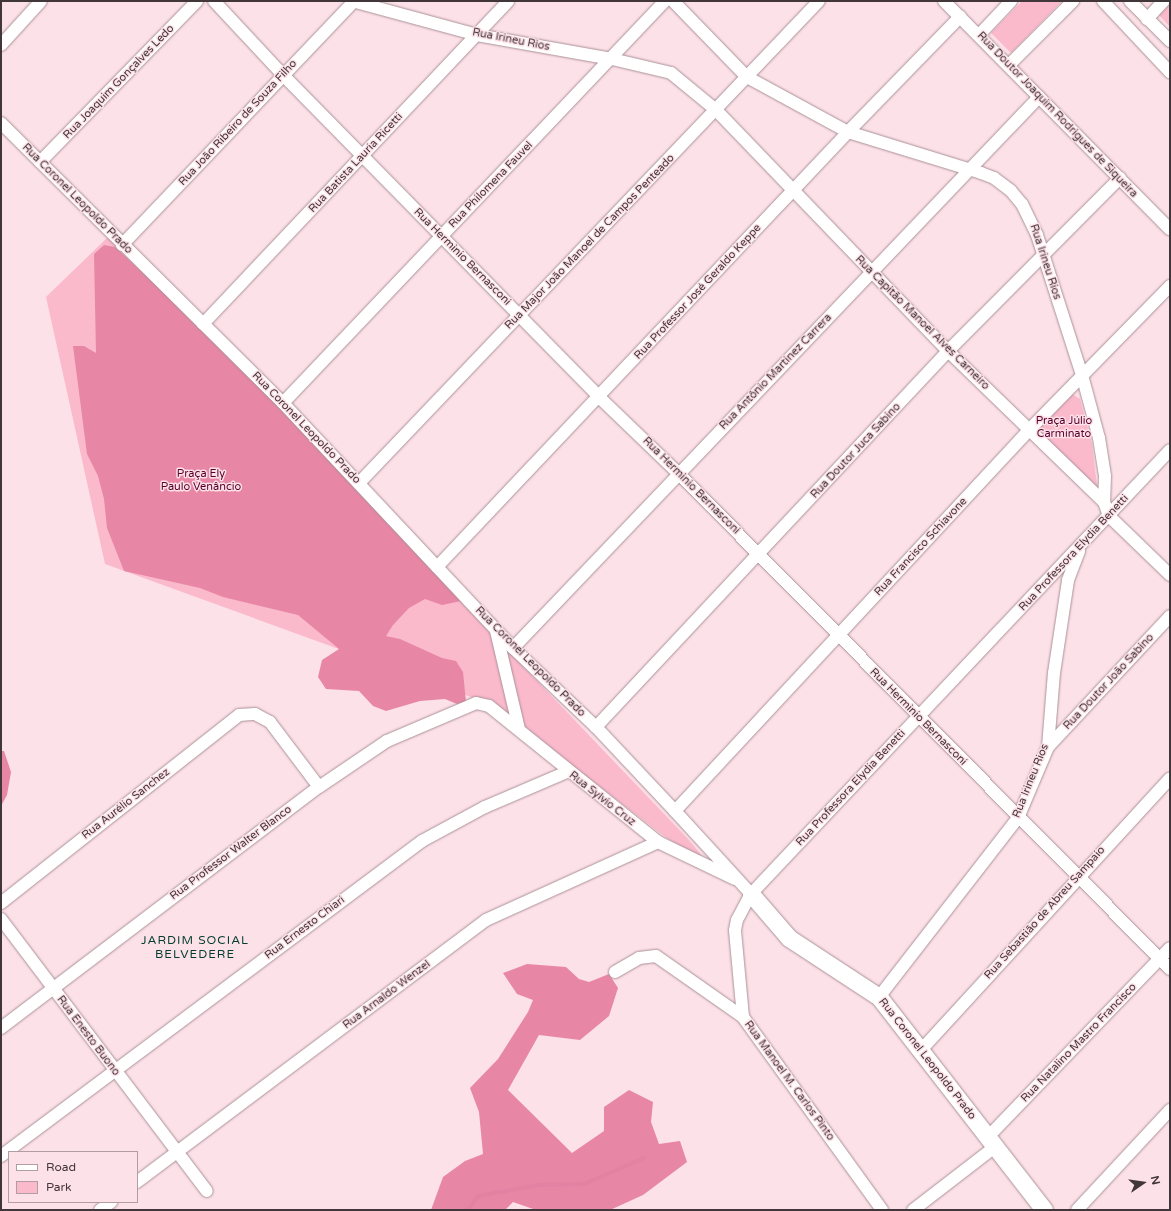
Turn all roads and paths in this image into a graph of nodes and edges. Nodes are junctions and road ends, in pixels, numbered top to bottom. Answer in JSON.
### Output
{"nodes":[{"id":1,"x":41,"y":1,"type":"edge"},
{"id":2,"x":198,"y":1,"type":"edge"},
{"id":3,"x":214,"y":1,"type":"edge"},
{"id":4,"x":353,"y":1,"type":"edge"},
{"id":5,"x":508,"y":1,"type":"edge"},
{"id":6,"x":665,"y":1,"type":"edge"},
{"id":7,"x":673,"y":1,"type":"edge"},
{"id":8,"x":819,"y":1,"type":"edge"},
{"id":9,"x":944,"y":1,"type":"edge"},
{"id":10,"x":1011,"y":1,"type":"edge"},
{"id":11,"x":1073,"y":1,"type":"edge"},
{"id":12,"x":1103,"y":1,"type":"edge"},
{"id":13,"x":1130,"y":1,"type":"edge"},
{"id":14,"x":1164,"y":1,"type":"edge"},
{"id":15,"x":960,"y":18,"type":"junction"},
{"id":16,"x":1147,"y":19,"type":"junction"},
{"id":17,"x":979,"y":34,"type":"junction"},
{"id":18,"x":477,"y":35,"type":"junction"},
{"id":19,"x":1170,"y":41,"type":"edge"},
{"id":20,"x":1,"y":45,"type":"edge"},
{"id":21,"x":612,"y":59,"type":"junction"},
{"id":22,"x":1009,"y":65,"type":"junction"},
{"id":23,"x":1170,"y":72,"type":"edge"},
{"id":24,"x":671,"y":74,"type":"joint"},
{"id":25,"x":283,"y":75,"type":"junction"},
{"id":26,"x":748,"y":77,"type":"junction"},
{"id":27,"x":1039,"y":97,"type":"junction"},
{"id":28,"x":716,"y":110,"type":"junction"},
{"id":29,"x":1,"y":123,"type":"edge"},
{"id":30,"x":848,"y":132,"type":"junction"},
{"id":31,"x":363,"y":157,"type":"junction"},
{"id":32,"x":40,"y":162,"type":"junction"},
{"id":33,"x":968,"y":170,"type":"junction"},
{"id":34,"x":1120,"y":178,"type":"junction"},
{"id":35,"x":792,"y":190,"type":"junction"},
{"id":36,"x":1170,"y":229,"type":"edge"},
{"id":37,"x":441,"y":236,"type":"junction"},
{"id":38,"x":122,"y":245,"type":"junction"},
{"id":39,"x":1043,"y":255,"type":"junction"},
{"id":40,"x":871,"y":272,"type":"junction"},
{"id":41,"x":1170,"y":286,"type":"edge"},
{"id":42,"x":519,"y":316,"type":"junction"},
{"id":43,"x":203,"y":324,"type":"junction"},
{"id":44,"x":948,"y":350,"type":"junction"},
{"id":45,"x":1082,"y":376,"type":"junction"},
{"id":46,"x":599,"y":397,"type":"junction"},
{"id":47,"x":283,"y":403,"type":"junction"},
{"id":48,"x":1030,"y":430,"type":"junction"},
{"id":49,"x":1170,"y":450,"type":"edge"},
{"id":50,"x":678,"y":473,"type":"junction"},
{"id":51,"x":359,"y":483,"type":"junction"},
{"id":52,"x":1104,"y":502,"type":"junction"},
{"id":53,"x":1109,"y":516,"type":"junction"},
{"id":54,"x":1081,"y":546,"type":"junction"},
{"id":55,"x":759,"y":555,"type":"junction"},
{"id":56,"x":437,"y":567,"type":"junction"},
{"id":57,"x":1170,"y":575,"type":"edge"},
{"id":58,"x":1170,"y":616,"type":"edge"},
{"id":59,"x":496,"y":630,"type":"junction"},
{"id":60,"x":839,"y":636,"type":"junction"},
{"id":61,"x":513,"y":648,"type":"junction"},
{"id":62,"x":476,"y":703,"type":"joint"},
{"id":63,"x":918,"y":717,"type":"junction"},
{"id":64,"x":596,"y":727,"type":"junction"},
{"id":65,"x":519,"y":730,"type":"junction"},
{"id":66,"x":1048,"y":747,"type":"junction"},
{"id":67,"x":567,"y":772,"type":"junction"},
{"id":68,"x":1170,"y":778,"type":"edge"},
{"id":69,"x":319,"y":787,"type":"junction"},
{"id":70,"x":675,"y":811,"type":"junction"},
{"id":71,"x":1018,"y":818,"type":"junction"},
{"id":72,"x":658,"y":842,"type":"junction"},
{"id":73,"x":1078,"y":877,"type":"junction"},
{"id":74,"x":738,"y":880,"type":"junction"},
{"id":75,"x":751,"y":894,"type":"junction"},
{"id":76,"x":1,"y":903,"type":"edge"},
{"id":77,"x":1,"y":919,"type":"edge"},
{"id":78,"x":1170,"y":948,"type":"edge"},
{"id":79,"x":1160,"y":959,"type":"junction"},
{"id":80,"x":1170,"y":969,"type":"edge"},
{"id":81,"x":615,"y":972,"type":"dead end"},
{"id":82,"x":52,"y":988,"type":"junction"},
{"id":83,"x":879,"y":997,"type":"junction"},
{"id":84,"x":743,"y":1017,"type":"junction"},
{"id":85,"x":1,"y":1028,"type":"edge"},
{"id":86,"x":922,"y":1049,"type":"junction"},
{"id":87,"x":114,"y":1071,"type":"junction"},
{"id":88,"x":1170,"y":1110,"type":"edge"},
{"id":89,"x":992,"y":1142,"type":"junction"},
{"id":90,"x":177,"y":1152,"type":"junction"},
{"id":91,"x":1,"y":1156,"type":"edge"},
{"id":92,"x":138,"y":1181,"type":"edge"},
{"id":93,"x":207,"y":1191,"type":"dead end"},
{"id":94,"x":110,"y":1203,"type":"edge"},
{"id":95,"x":100,"y":1210,"type":"edge"},
{"id":96,"x":882,"y":1210,"type":"edge"},
{"id":97,"x":913,"y":1210,"type":"edge"},
{"id":98,"x":1044,"y":1210,"type":"edge"},
{"id":99,"x":1077,"y":1210,"type":"edge"}],
"edges":[{"from":1,"to":20,"type":"street"},
{"from":2,"to":32,"type":"street","name":"Rua Joaquim Gonçalves Ledo"},
{"from":3,"to":25,"type":"street","name":"Rua Herminio Bernasconi"},
{"from":4,"to":18,"type":"street","name":"Rua Irineu Rios"},
{"from":4,"to":25,"type":"street","name":"Rua João Ribeiro de Souza Filho"},
{"from":5,"to":18,"type":"street","name":"Rua Batista Lauria Ricetti"},
{"from":6,"to":21,"type":"street","name":"Rua Philomena Fauvel"},
{"from":7,"to":26,"type":"street"},
{"from":8,"to":26,"type":"street","name":"Rua Major João Manoel de Campos Penteado"},
{"from":9,"to":15,"type":"street","name":"Rua Doutor Joaquim Rodrigues de Siqueira"},
{"from":10,"to":17,"type":"street"},
{"from":11,"to":22,"type":"street"},
{"from":12,"to":23,"type":"street"},
{"from":13,"to":16,"type":"street"},
{"from":14,"to":16,"type":"street"},
{"from":15,"to":17,"type":"street","name":"Rua Doutor Joaquim Rodrigues de Siqueira"},
{"from":15,"to":30,"type":"street","name":"Rua Professor José Geraldo Keppe"},
{"from":16,"to":19,"type":"street"},
{"from":17,"to":22,"type":"street","name":"Rua Doutor Joaquim Rodrigues de Siqueira"},
{"from":18,"to":21,"type":"street","name":"Rua Irineu Rios"},
{"from":18,"to":31,"type":"street","name":"Rua Batista Lauria Ricetti"},
{"from":21,"to":24,"type":"street","name":"Rua Irineu Rios"},
{"from":21,"to":37,"type":"street","name":"Rua Philomena Fauvel"},
{"from":22,"to":27,"type":"street","name":"Rua Doutor Joaquim Rodrigues de Siqueira"},
{"from":24,"to":28,"type":"street","name":"Rua Capitão Manoel Alves Carneiro"},
{"from":25,"to":31,"type":"street","name":"Rua Herminio Bernasconi"},
{"from":25,"to":38,"type":"street","name":"Rua João Ribeiro de Souza Filho"},
{"from":26,"to":28,"type":"street","name":"Rua Major João Manoel de Campos Penteado"},
{"from":26,"to":30,"type":"street","name":"Rua Irineu Rios"},
{"from":27,"to":33,"type":"street","name":"Rua Antônio Martinez Carrera"},
{"from":27,"to":34,"type":"street","name":"Rua Doutor Joaquim Rodrigues de Siqueira"},
{"from":28,"to":35,"type":"street","name":"Rua Capitão Manoel Alves Carneiro"},
{"from":28,"to":42,"type":"street","name":"Rua Major João Manoel de Campos Penteado"},
{"from":29,"to":32,"type":"street","name":"Rua Coronel Leopoldo Prado"},
{"from":30,"to":33,"type":"street","name":"Rua Irineu Rios"},
{"from":30,"to":35,"type":"street","name":"Rua Professor José Geraldo Keppe"},
{"from":31,"to":37,"type":"street","name":"Rua Herminio Bernasconi"},
{"from":31,"to":43,"type":"street","name":"Rua Batista Lauria Ricetti"},
{"from":32,"to":38,"type":"street","name":"Rua Coronel Leopoldo Prado"},
{"from":33,"to":39,"type":"street","name":"Rua Irineu Rios"},
{"from":33,"to":40,"type":"street","name":"Rua Antônio Martinez Carrera"},
{"from":34,"to":36,"type":"street","name":"Rua Doutor Joaquim Rodrigues de Siqueira"},
{"from":34,"to":39,"type":"street","name":"Rua Doutor Juca Sabino"},
{"from":35,"to":40,"type":"street","name":"Rua Capitão Manoel Alves Carneiro"},
{"from":35,"to":46,"type":"street","name":"Rua Professor José Geraldo Keppe"},
{"from":37,"to":42,"type":"street","name":"Rua Herminio Bernasconi"},
{"from":37,"to":47,"type":"street","name":"Rua Philomena Fauvel"},
{"from":38,"to":43,"type":"street","name":"Rua Coronel Leopoldo Prado"},
{"from":39,"to":44,"type":"street","name":"Rua Doutor Juca Sabino"},
{"from":39,"to":45,"type":"street","name":"Rua Irineu Rios"},
{"from":40,"to":44,"type":"street","name":"Rua Capitão Manoel Alves Carneiro"},
{"from":40,"to":50,"type":"street","name":"Rua Antônio Martinez Carrera"},
{"from":41,"to":45,"type":"street","name":"Rua Francisco Schiavone"},
{"from":42,"to":46,"type":"street","name":"Rua Herminio Bernasconi"},
{"from":42,"to":51,"type":"street","name":"Rua Major João Manoel de Campos Penteado"},
{"from":43,"to":47,"type":"street","name":"Rua Coronel Leopoldo Prado"},
{"from":44,"to":48,"type":"street","name":"Rua Capitão Manoel Alves Carneiro"},
{"from":44,"to":55,"type":"street","name":"Rua Doutor Juca Sabino"},
{"from":45,"to":48,"type":"street","name":"Rua Francisco Schiavone"},
{"from":45,"to":52,"type":"street","name":"Rua Irineu Rios"},
{"from":46,"to":50,"type":"street","name":"Rua Herminio Bernasconi"},
{"from":46,"to":56,"type":"street","name":"Rua Professor José Geraldo Keppe"},
{"from":47,"to":51,"type":"street","name":"Rua Coronel Leopoldo Prado"},
{"from":48,"to":52,"type":"street","name":"Rua Capitão Manoel Alves Carneiro"},
{"from":48,"to":60,"type":"street","name":"Rua Francisco Schiavone"},
{"from":49,"to":53,"type":"street","name":"Rua Professora Elydia Benetti"},
{"from":50,"to":55,"type":"street","name":"Rua Herminio Bernasconi"},
{"from":50,"to":61,"type":"street","name":"Rua Antônio Martinez Carrera"},
{"from":51,"to":56,"type":"street","name":"Rua Coronel Leopoldo Prado"},
{"from":52,"to":53,"type":"street","name":"Rua Capitão Manoel Alves Carneiro"},
{"from":53,"to":54,"type":"street","name":"Rua Professora Elydia Benetti"},
{"from":53,"to":57,"type":"street","name":"Rua Capitão Manoel Alves Carneiro"},
{"from":54,"to":63,"type":"street","name":"Rua Professora Elydia Benetti"},
{"from":54,"to":66,"type":"street","name":"Rua Irineu Rios"},
{"from":55,"to":60,"type":"street","name":"Rua Herminio Bernasconi"},
{"from":55,"to":64,"type":"street","name":"Rua Doutor Juca Sabino"},
{"from":56,"to":59,"type":"street","name":"Rua Coronel Leopoldo Prado"},
{"from":58,"to":66,"type":"street","name":"Rua Doutor João Sabino"},
{"from":59,"to":61,"type":"street","name":"Rua Coronel Leopoldo Prado"},
{"from":59,"to":65,"type":"street"},
{"from":60,"to":63,"type":"street","name":"Rua Herminio Bernasconi"},
{"from":60,"to":70,"type":"street","name":"Rua Francisco Schiavone"},
{"from":61,"to":64,"type":"street","name":"Rua Coronel Leopoldo Prado"},
{"from":62,"to":65,"type":"street","name":"Rua Sylvio Cruz"},
{"from":62,"to":69,"type":"street","name":"Rua Professor Walter Blanco"},
{"from":63,"to":71,"type":"street","name":"Rua Herminio Bernasconi"},
{"from":63,"to":75,"type":"street","name":"Rua Professora Elydia Benetti"},
{"from":64,"to":70,"type":"street","name":"Rua Coronel Leopoldo Prado"},
{"from":65,"to":67,"type":"street","name":"Rua Sylvio Cruz"},
{"from":66,"to":71,"type":"street","name":"Rua Irineu Rios"},
{"from":67,"to":72,"type":"street","name":"Rua Sylvio Cruz"},
{"from":67,"to":87,"type":"street","name":"Rua Ernesto Chiari"},
{"from":68,"to":73,"type":"street","name":"Rua Sebastião de Abreu Sampaio"},
{"from":69,"to":76,"type":"street","name":"Rua Aurélio Sanchez"},
{"from":69,"to":82,"type":"street","name":"Rua Professor Walter Blanco"},
{"from":70,"to":74,"type":"street","name":"Rua Coronel Leopoldo Prado"},
{"from":71,"to":73,"type":"street","name":"Rua Herminio Bernasconi"},
{"from":71,"to":83,"type":"street","name":"Rua Irineu Rios"},
{"from":72,"to":74,"type":"street","name":"Rua Sylvio Cruz"},
{"from":72,"to":90,"type":"street","name":"Rua Arnaldo Wenzel"},
{"from":73,"to":79,"type":"street","name":"Rua Herminio Bernasconi"},
{"from":73,"to":86,"type":"street","name":"Rua Sebastião de Abreu Sampaio"},
{"from":74,"to":75,"type":"street","name":"Rua Coronel Leopoldo Prado"},
{"from":75,"to":83,"type":"street","name":"Rua Coronel Leopoldo Prado"},
{"from":75,"to":84,"type":"street","name":"Rua Professora Elydia Benetti"},
{"from":77,"to":82,"type":"street","name":"Rua Enesto Buono"},
{"from":78,"to":79,"type":"street","name":"Rua Natalino Mastro Francisco"},
{"from":79,"to":80,"type":"street","name":"Rua Herminio Bernasconi"},
{"from":79,"to":89,"type":"street","name":"Rua Natalino Mastro Francisco"},
{"from":81,"to":84,"type":"street","name":"Rua Manoel M. Carlos Pinto"},
{"from":82,"to":85,"type":"street","name":"Rua Professor Walter Blanco"},
{"from":82,"to":87,"type":"street","name":"Rua Enesto Buono"},
{"from":83,"to":86,"type":"street","name":"Rua Coronel Leopoldo Prado"},
{"from":84,"to":96,"type":"street","name":"Rua Manoel M. Carlos Pinto"},
{"from":86,"to":89,"type":"street","name":"Rua Coronel Leopoldo Prado"},
{"from":87,"to":90,"type":"street","name":"Rua Enesto Buono"},
{"from":87,"to":91,"type":"street","name":"Rua Ernesto Chiari"},
{"from":88,"to":99,"type":"street"},
{"from":89,"to":97,"type":"street","name":"Rua Natalino Mastro Francisco"},
{"from":89,"to":98,"type":"street","name":"Rua Coronel Leopoldo Prado"},
{"from":90,"to":92,"type":"street","name":"Rua Arnaldo Wenzel"},
{"from":90,"to":93,"type":"street","name":"Rua Enesto Buono"},
{"from":94,"to":95,"type":"street"}]}
